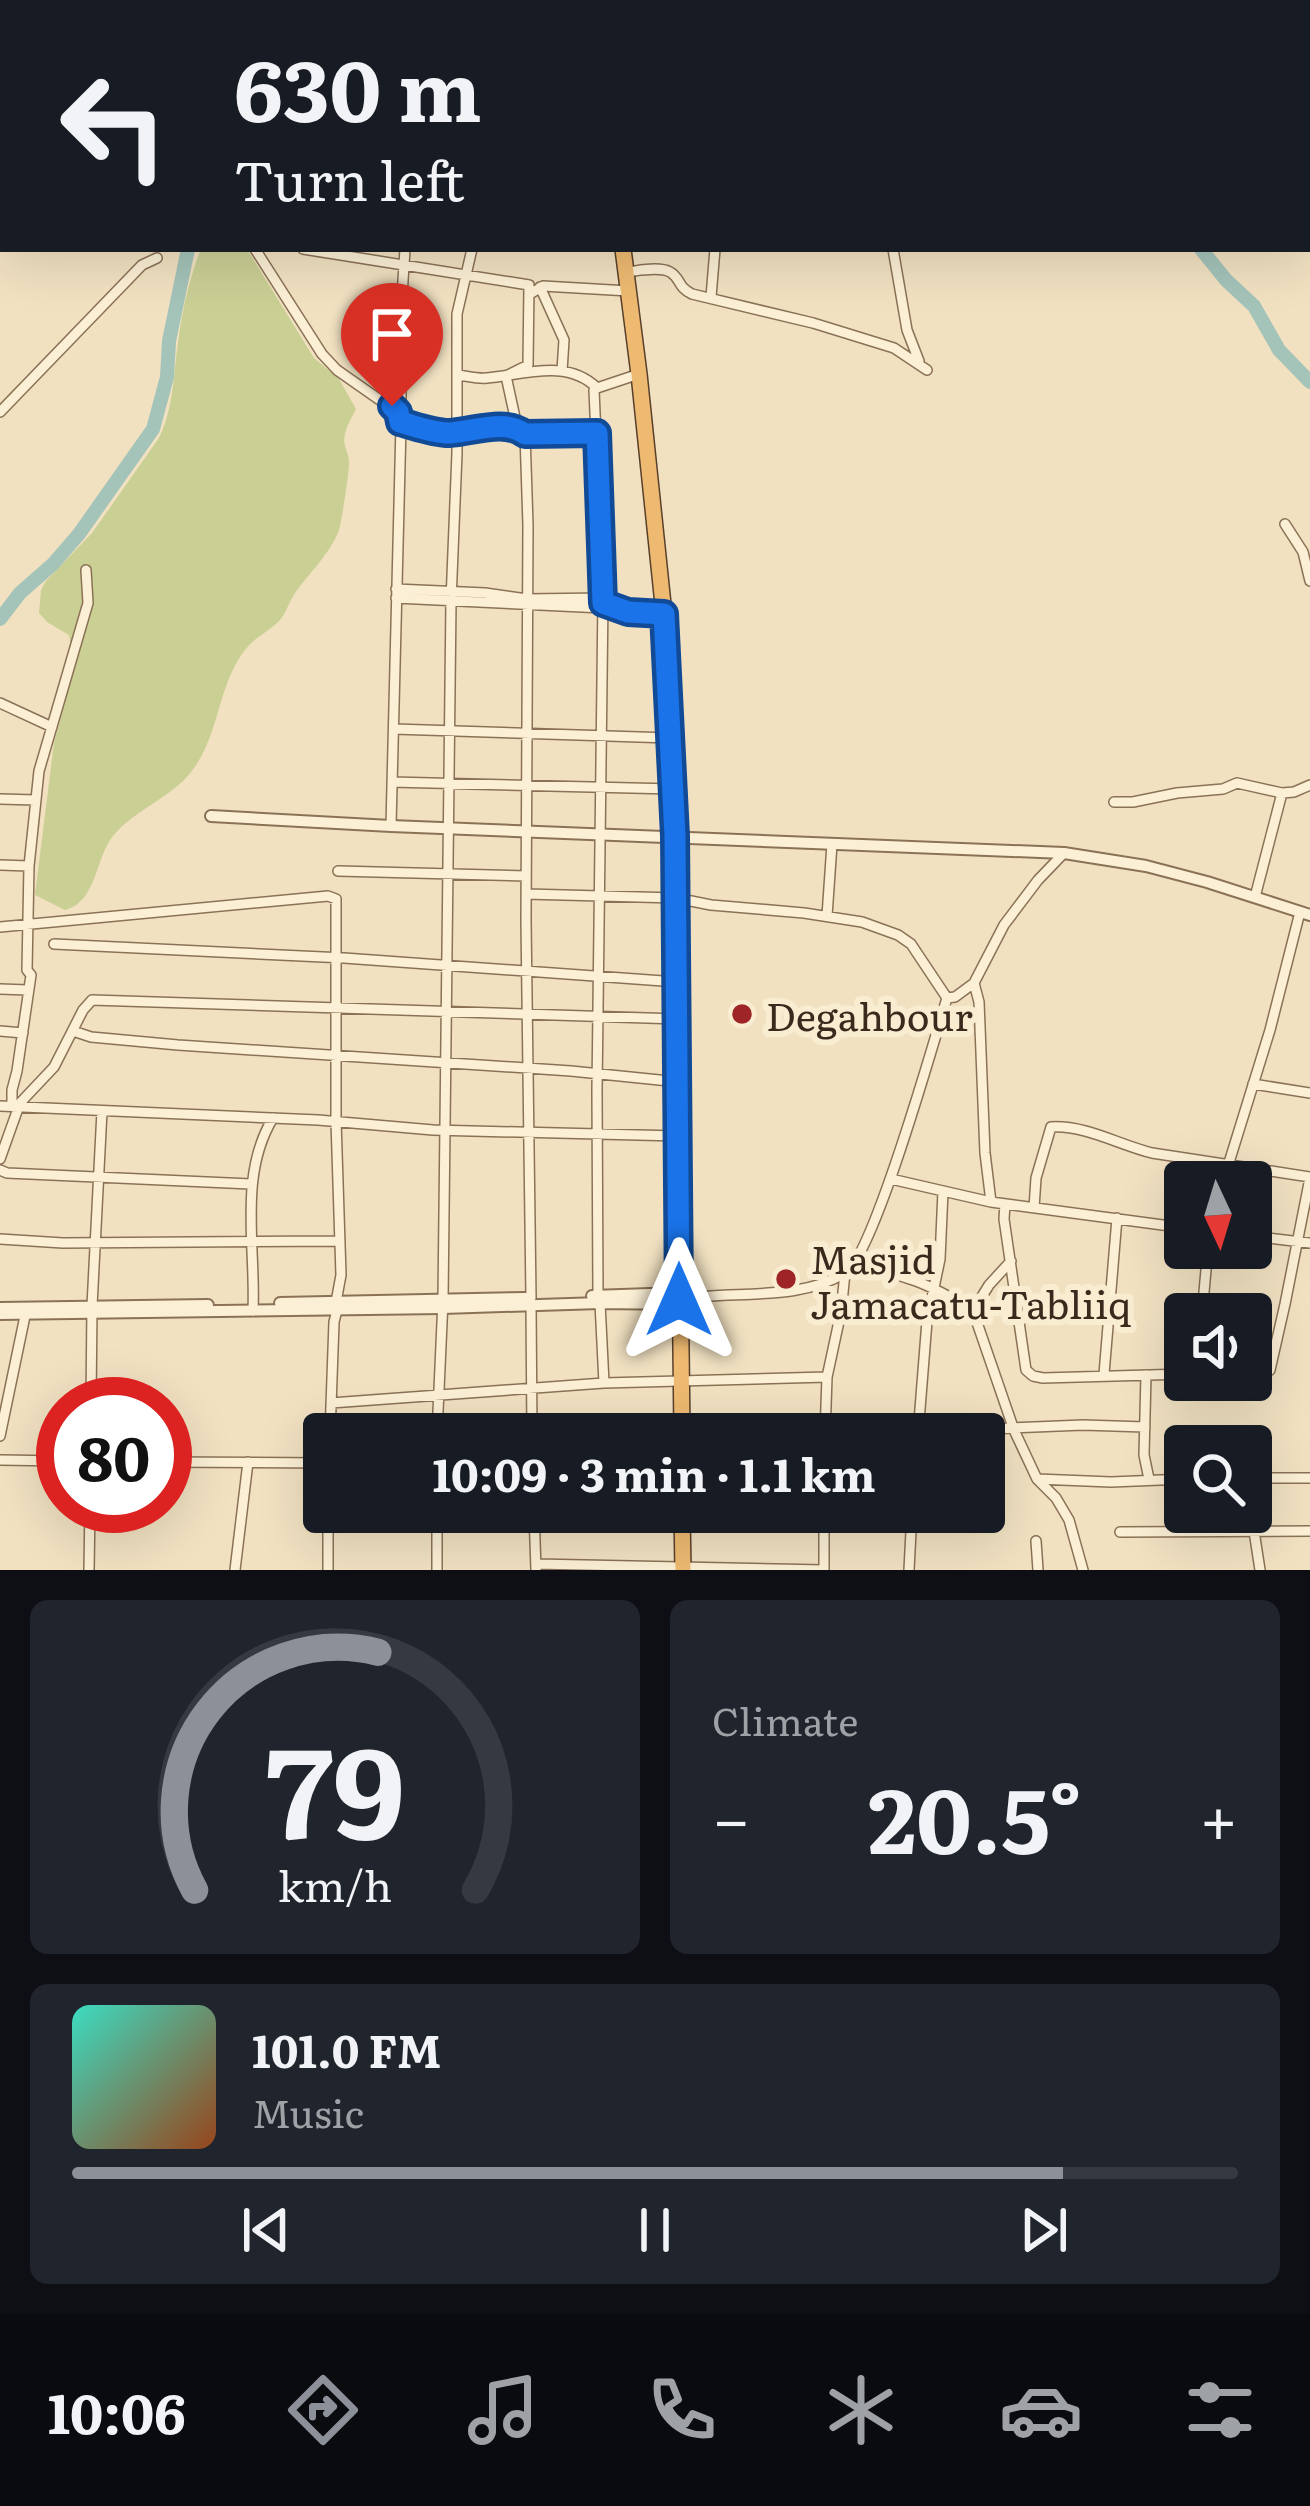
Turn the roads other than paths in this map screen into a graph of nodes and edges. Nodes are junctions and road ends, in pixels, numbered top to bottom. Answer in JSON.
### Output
{"nodes":[{"id":1,"x":257,"y":252,"type":"edge"},
{"id":2,"x":320,"y":252,"type":"edge"},
{"id":3,"x":405,"y":252,"type":"edge"},
{"id":4,"x":471,"y":252,"type":"edge"},
{"id":5,"x":623,"y":252,"type":"edge"},
{"id":6,"x":716,"y":252,"type":"edge"},
{"id":7,"x":894,"y":252,"type":"edge"},
{"id":8,"x":157,"y":258,"type":"dead end"},
{"id":9,"x":404,"y":267,"type":"junction"},
{"id":10,"x":626,"y":272,"type":"junction"},
{"id":11,"x":466,"y":276,"type":"junction"},
{"id":12,"x":535,"y":291,"type":"junction"},
{"id":13,"x":628,"y":291,"type":"junction"},
{"id":14,"x":711,"y":296,"type":"junction"},
{"id":15,"x":562,"y":371,"type":"junction"},
{"id":16,"x":639,"y":374,"type":"junction"},
{"id":17,"x":458,"y":375,"type":"junction"},
{"id":18,"x":506,"y":376,"type":"junction"},
{"id":19,"x":597,"y":388,"type":"junction"},
{"id":20,"x":0,"y":412,"type":"edge"},
{"id":21,"x":399,"y":417,"type":"junction"},
{"id":22,"x":458,"y":432,"type":"junction"},
{"id":23,"x":597,"y":433,"type":"junction"},
{"id":24,"x":525,"y":434,"type":"junction"},
{"id":25,"x":1285,"y":524,"type":"dead end"},
{"id":26,"x":86,"y":570,"type":"dead end"},
{"id":27,"x":1310,"y":581,"type":"edge"},
{"id":28,"x":396,"y":594,"type":"junction"},
{"id":29,"x":451,"y":596,"type":"junction"},
{"id":30,"x":527,"y":602,"type":"junction"},
{"id":31,"x":603,"y":603,"type":"junction"},
{"id":32,"x":664,"y":614,"type":"junction"},
{"id":33,"x":0,"y":703,"type":"edge"},
{"id":34,"x":52,"y":727,"type":"junction"},
{"id":35,"x":394,"y":729,"type":"junction"},
{"id":36,"x":450,"y":731,"type":"junction"},
{"id":37,"x":527,"y":734,"type":"junction"},
{"id":38,"x":602,"y":736,"type":"junction"},
{"id":39,"x":670,"y":738,"type":"junction"},
{"id":40,"x":392,"y":782,"type":"junction"},
{"id":41,"x":450,"y":783,"type":"junction"},
{"id":42,"x":527,"y":784,"type":"junction"},
{"id":43,"x":1310,"y":785,"type":"edge"},
{"id":44,"x":601,"y":786,"type":"junction"},
{"id":45,"x":673,"y":789,"type":"junction"},
{"id":46,"x":1282,"y":793,"type":"junction"},
{"id":47,"x":0,"y":799,"type":"edge"},
{"id":48,"x":36,"y":800,"type":"junction"},
{"id":49,"x":1114,"y":802,"type":"dead end"},
{"id":50,"x":211,"y":816,"type":"dead end"},
{"id":51,"x":391,"y":826,"type":"junction"},
{"id":52,"x":450,"y":828,"type":"junction"},
{"id":53,"x":527,"y":831,"type":"junction"},
{"id":54,"x":600,"y":834,"type":"junction"},
{"id":55,"x":675,"y":836,"type":"junction"},
{"id":56,"x":832,"y":844,"type":"junction"},
{"id":57,"x":1064,"y":853,"type":"junction"},
{"id":58,"x":0,"y":865,"type":"edge"},
{"id":59,"x":29,"y":866,"type":"junction"},
{"id":60,"x":338,"y":871,"type":"dead end"},
{"id":61,"x":449,"y":874,"type":"junction"},
{"id":62,"x":526,"y":876,"type":"junction"},
{"id":63,"x":526,"y":894,"type":"junction"},
{"id":64,"x":599,"y":896,"type":"junction"},
{"id":65,"x":676,"y":898,"type":"junction"},
{"id":66,"x":1255,"y":898,"type":"junction"},
{"id":67,"x":1305,"y":913,"type":"edge"},
{"id":68,"x":827,"y":916,"type":"junction"},
{"id":69,"x":28,"y":926,"type":"junction"},
{"id":70,"x":0,"y":927,"type":"edge"},
{"id":71,"x":54,"y":944,"type":"dead end"},
{"id":72,"x":338,"y":958,"type":"junction"},
{"id":73,"x":448,"y":966,"type":"junction"},
{"id":74,"x":527,"y":973,"type":"junction"},
{"id":75,"x":598,"y":978,"type":"junction"},
{"id":76,"x":677,"y":982,"type":"junction"},
{"id":77,"x":974,"y":983,"type":"junction"},
{"id":78,"x":0,"y":989,"type":"edge"},
{"id":79,"x":28,"y":990,"type":"junction"},
{"id":80,"x":947,"y":998,"type":"junction"},
{"id":81,"x":337,"y":1006,"type":"junction"},
{"id":82,"x":447,"y":1010,"type":"junction"},
{"id":83,"x":527,"y":1013,"type":"junction"},
{"id":84,"x":598,"y":1016,"type":"junction"},
{"id":85,"x":678,"y":1019,"type":"junction"},
{"id":86,"x":0,"y":1030,"type":"edge"},
{"id":87,"x":73,"y":1031,"type":"junction"},
{"id":88,"x":22,"y":1033,"type":"junction"},
{"id":89,"x":337,"y":1057,"type":"junction"},
{"id":90,"x":446,"y":1064,"type":"junction"},
{"id":91,"x":528,"y":1069,"type":"junction"},
{"id":92,"x":597,"y":1073,"type":"junction"},
{"id":93,"x":679,"y":1082,"type":"junction"},
{"id":94,"x":1253,"y":1084,"type":"junction"},
{"id":95,"x":1310,"y":1093,"type":"edge"},
{"id":96,"x":10,"y":1106,"type":"edge"},
{"id":97,"x":103,"y":1111,"type":"junction"},
{"id":98,"x":273,"y":1118,"type":"junction"},
{"id":99,"x":336,"y":1121,"type":"junction"},
{"id":100,"x":445,"y":1130,"type":"junction"},
{"id":101,"x":529,"y":1133,"type":"junction"},
{"id":102,"x":597,"y":1136,"type":"junction"},
{"id":103,"x":679,"y":1136,"type":"junction"},
{"id":104,"x":0,"y":1160,"type":"edge"},
{"id":105,"x":1200,"y":1161,"type":"edge"},
{"id":106,"x":1230,"y":1161,"type":"edge"},
{"id":107,"x":0,"y":1170,"type":"edge"},
{"id":108,"x":1272,"y":1172,"type":"edge"},
{"id":109,"x":99,"y":1176,"type":"junction"},
{"id":110,"x":1310,"y":1178,"type":"edge"},
{"id":111,"x":891,"y":1179,"type":"junction"},
{"id":112,"x":251,"y":1184,"type":"junction"},
{"id":113,"x":943,"y":1191,"type":"junction"},
{"id":114,"x":991,"y":1202,"type":"junction"},
{"id":115,"x":1004,"y":1204,"type":"junction"},
{"id":116,"x":1034,"y":1208,"type":"junction"},
{"id":117,"x":1117,"y":1218,"type":"junction"},
{"id":118,"x":1164,"y":1225,"type":"edge"},
{"id":119,"x":0,"y":1239,"type":"edge"},
{"id":120,"x":1272,"y":1239,"type":"edge"},
{"id":121,"x":253,"y":1241,"type":"junction"},
{"id":122,"x":339,"y":1241,"type":"junction"},
{"id":123,"x":1297,"y":1242,"type":"junction"},
{"id":124,"x":95,"y":1243,"type":"junction"},
{"id":125,"x":1310,"y":1243,"type":"edge"},
{"id":126,"x":1011,"y":1261,"type":"junction"},
{"id":127,"x":849,"y":1271,"type":"junction"},
{"id":128,"x":933,"y":1288,"type":"junction"},
{"id":129,"x":599,"y":1299,"type":"junction"},
{"id":130,"x":679,"y":1299,"type":"junction"},
{"id":131,"x":531,"y":1301,"type":"junction"},
{"id":132,"x":443,"y":1304,"type":"junction"},
{"id":133,"x":337,"y":1306,"type":"junction"},
{"id":134,"x":254,"y":1308,"type":"junction"},
{"id":135,"x":92,"y":1310,"type":"junction"},
{"id":136,"x":0,"y":1311,"type":"edge"},
{"id":137,"x":973,"y":1311,"type":"junction"},
{"id":138,"x":26,"y":1316,"type":"junction"},
{"id":139,"x":1272,"y":1361,"type":"edge"},
{"id":140,"x":1104,"y":1374,"type":"junction"},
{"id":141,"x":1146,"y":1375,"type":"junction"},
{"id":142,"x":1164,"y":1375,"type":"edge"},
{"id":143,"x":91,"y":1377,"type":"edge"},
{"id":144,"x":827,"y":1377,"type":"junction"},
{"id":145,"x":681,"y":1381,"type":"junction"},
{"id":146,"x":604,"y":1383,"type":"junction"},
{"id":147,"x":530,"y":1387,"type":"junction"},
{"id":148,"x":438,"y":1393,"type":"junction"},
{"id":149,"x":331,"y":1403,"type":"junction"},
{"id":150,"x":331,"y":1413,"type":"edge"},
{"id":151,"x":438,"y":1413,"type":"edge"},
{"id":152,"x":531,"y":1413,"type":"edge"},
{"id":153,"x":682,"y":1413,"type":"edge"},
{"id":154,"x":826,"y":1413,"type":"edge"},
{"id":155,"x":920,"y":1413,"type":"edge"},
{"id":156,"x":1144,"y":1427,"type":"junction"},
{"id":157,"x":1005,"y":1430,"type":"edge"},
{"id":158,"x":1014,"y":1430,"type":"junction"},
{"id":159,"x":0,"y":1436,"type":"edge"},
{"id":160,"x":0,"y":1460,"type":"edge"},
{"id":161,"x":36,"y":1461,"type":"edge"},
{"id":162,"x":192,"y":1462,"type":"edge"},
{"id":163,"x":248,"y":1462,"type":"junction"},
{"id":164,"x":303,"y":1463,"type":"edge"},
{"id":165,"x":1310,"y":1478,"type":"edge"},
{"id":166,"x":1037,"y":1479,"type":"junction"},
{"id":167,"x":1149,"y":1479,"type":"junction"},
{"id":168,"x":1164,"y":1479,"type":"edge"},
{"id":169,"x":1272,"y":1481,"type":"edge"},
{"id":170,"x":1310,"y":1531,"type":"edge"},
{"id":171,"x":1120,"y":1532,"type":"dead end"},
{"id":172,"x":1164,"y":1532,"type":"edge"},
{"id":173,"x":1272,"y":1532,"type":"edge"},
{"id":174,"x":90,"y":1533,"type":"edge"},
{"id":175,"x":328,"y":1533,"type":"edge"},
{"id":176,"x":437,"y":1533,"type":"edge"},
{"id":177,"x":535,"y":1533,"type":"edge"},
{"id":178,"x":682,"y":1533,"type":"edge"},
{"id":179,"x":824,"y":1533,"type":"edge"},
{"id":180,"x":911,"y":1533,"type":"edge"},
{"id":181,"x":1253,"y":1533,"type":"edge"},
{"id":182,"x":1036,"y":1541,"type":"dead end"},
{"id":183,"x":536,"y":1567,"type":"edge"},
{"id":184,"x":683,"y":1569,"type":"edge"},
{"id":185,"x":89,"y":1570,"type":"edge"},
{"id":186,"x":235,"y":1570,"type":"edge"},
{"id":187,"x":328,"y":1570,"type":"edge"},
{"id":188,"x":437,"y":1570,"type":"edge"},
{"id":189,"x":910,"y":1570,"type":"edge"},
{"id":190,"x":1038,"y":1570,"type":"edge"},
{"id":191,"x":1083,"y":1570,"type":"edge"},
{"id":192,"x":1260,"y":1570,"type":"edge"}],
"edges":[{"from":1,"to":21,"type":"street"},
{"from":2,"to":9,"type":"street"},
{"from":3,"to":9,"type":"street"},
{"from":4,"to":11,"type":"street"},
{"from":5,"to":10,"type":"highway"},
{"from":6,"to":14,"type":"street"},
{"from":7,"to":14,"type":"street"},
{"from":8,"to":20,"type":"street"},
{"from":9,"to":11,"type":"street"},
{"from":9,"to":21,"type":"street"},
{"from":10,"to":13,"type":"highway"},
{"from":10,"to":14,"type":"street"},
{"from":11,"to":12,"type":"street"},
{"from":11,"to":17,"type":"street"},
{"from":12,"to":13,"type":"street"},
{"from":12,"to":15,"type":"street"},
{"from":12,"to":18,"type":"street"},
{"from":13,"to":16,"type":"highway"},
{"from":15,"to":18,"type":"street"},
{"from":15,"to":19,"type":"street"},
{"from":16,"to":19,"type":"street"},
{"from":16,"to":32,"type":"highway"},
{"from":17,"to":18,"type":"street"},
{"from":17,"to":22,"type":"street"},
{"from":18,"to":24,"type":"street"},
{"from":19,"to":23,"type":"street"},
{"from":21,"to":22,"type":"street"},
{"from":21,"to":28,"type":"street"},
{"from":22,"to":24,"type":"street"},
{"from":22,"to":29,"type":"street"},
{"from":23,"to":24,"type":"street"},
{"from":23,"to":31,"type":"street"},
{"from":24,"to":30,"type":"street"},
{"from":25,"to":27,"type":"street"},
{"from":26,"to":34,"type":"street"},
{"from":28,"to":29,"type":"street"},
{"from":28,"to":35,"type":"street"},
{"from":29,"to":30,"type":"street"},
{"from":29,"to":36,"type":"street"},
{"from":30,"to":31,"type":"street"},
{"from":30,"to":37,"type":"street"},
{"from":31,"to":32,"type":"street"},
{"from":31,"to":38,"type":"street"},
{"from":32,"to":39,"type":"highway"},
{"from":33,"to":34,"type":"street"},
{"from":34,"to":48,"type":"street"},
{"from":35,"to":36,"type":"street"},
{"from":35,"to":40,"type":"street"},
{"from":36,"to":37,"type":"street"},
{"from":36,"to":41,"type":"street"},
{"from":37,"to":38,"type":"street"},
{"from":37,"to":42,"type":"street"},
{"from":38,"to":39,"type":"street"},
{"from":38,"to":44,"type":"street"},
{"from":39,"to":45,"type":"highway"},
{"from":40,"to":41,"type":"street"},
{"from":40,"to":51,"type":"street"},
{"from":41,"to":42,"type":"street"},
{"from":41,"to":52,"type":"street"},
{"from":42,"to":44,"type":"street"},
{"from":42,"to":53,"type":"street"},
{"from":43,"to":46,"type":"street"},
{"from":44,"to":45,"type":"street"},
{"from":44,"to":54,"type":"street"},
{"from":45,"to":55,"type":"highway"},
{"from":46,"to":49,"type":"street"},
{"from":46,"to":66,"type":"street"},
{"from":47,"to":48,"type":"street"},
{"from":48,"to":59,"type":"street"},
{"from":50,"to":51,"type":"street"},
{"from":51,"to":52,"type":"street"},
{"from":52,"to":53,"type":"street"},
{"from":52,"to":61,"type":"street"},
{"from":53,"to":54,"type":"street"},
{"from":53,"to":62,"type":"street"},
{"from":54,"to":55,"type":"street"},
{"from":54,"to":64,"type":"street"},
{"from":55,"to":56,"type":"street"},
{"from":55,"to":65,"type":"highway"},
{"from":56,"to":57,"type":"street"},
{"from":56,"to":68,"type":"street"},
{"from":57,"to":66,"type":"street"},
{"from":57,"to":77,"type":"street"},
{"from":58,"to":59,"type":"street"},
{"from":59,"to":69,"type":"street"},
{"from":60,"to":61,"type":"street"},
{"from":61,"to":62,"type":"street"},
{"from":61,"to":73,"type":"street"},
{"from":62,"to":63,"type":"street"},
{"from":63,"to":64,"type":"street"},
{"from":63,"to":74,"type":"street"},
{"from":64,"to":65,"type":"street"},
{"from":64,"to":75,"type":"street"},
{"from":65,"to":68,"type":"street"},
{"from":65,"to":76,"type":"highway"},
{"from":66,"to":67,"type":"street"},
{"from":67,"to":94,"type":"street"},
{"from":68,"to":80,"type":"street"},
{"from":69,"to":70,"type":"street"},
{"from":69,"to":72,"type":"street"},
{"from":69,"to":79,"type":"street"},
{"from":71,"to":72,"type":"street"},
{"from":72,"to":73,"type":"street"},
{"from":72,"to":81,"type":"street"},
{"from":73,"to":74,"type":"street"},
{"from":73,"to":82,"type":"street"},
{"from":74,"to":75,"type":"street"},
{"from":74,"to":83,"type":"street"},
{"from":75,"to":76,"type":"street"},
{"from":75,"to":84,"type":"street"},
{"from":76,"to":85,"type":"highway"},
{"from":77,"to":80,"type":"street"},
{"from":77,"to":114,"type":"street"},
{"from":78,"to":79,"type":"street"},
{"from":79,"to":88,"type":"street"},
{"from":80,"to":111,"type":"street"},
{"from":81,"to":82,"type":"street"},
{"from":81,"to":87,"type":"street"},
{"from":81,"to":89,"type":"street"},
{"from":82,"to":83,"type":"street"},
{"from":82,"to":90,"type":"street"},
{"from":83,"to":84,"type":"street"},
{"from":83,"to":91,"type":"street"},
{"from":84,"to":85,"type":"street"},
{"from":84,"to":92,"type":"street"},
{"from":85,"to":93,"type":"highway"},
{"from":86,"to":88,"type":"street"},
{"from":87,"to":89,"type":"street"},
{"from":87,"to":96,"type":"street"},
{"from":88,"to":96,"type":"street"},
{"from":89,"to":90,"type":"street"},
{"from":89,"to":99,"type":"street"},
{"from":90,"to":91,"type":"street"},
{"from":90,"to":100,"type":"street"},
{"from":91,"to":92,"type":"street"},
{"from":91,"to":101,"type":"street"},
{"from":92,"to":93,"type":"street"},
{"from":92,"to":102,"type":"street"},
{"from":93,"to":103,"type":"highway"},
{"from":94,"to":95,"type":"street"},
{"from":94,"to":106,"type":"street"},
{"from":96,"to":97,"type":"street"},
{"from":96,"to":104,"type":"street"},
{"from":97,"to":98,"type":"street"},
{"from":97,"to":109,"type":"street"},
{"from":98,"to":99,"type":"street"},
{"from":98,"to":112,"type":"street"},
{"from":99,"to":100,"type":"street"},
{"from":99,"to":122,"type":"street"},
{"from":100,"to":101,"type":"street"},
{"from":100,"to":132,"type":"street"},
{"from":101,"to":102,"type":"street"},
{"from":101,"to":131,"type":"street"},
{"from":102,"to":103,"type":"street"},
{"from":102,"to":129,"type":"street"},
{"from":103,"to":130,"type":"highway"},
{"from":105,"to":116,"type":"street"},
{"from":107,"to":109,"type":"street"},
{"from":108,"to":110,"type":"street"},
{"from":109,"to":112,"type":"street"},
{"from":109,"to":124,"type":"street"},
{"from":110,"to":123,"type":"street"},
{"from":111,"to":113,"type":"street"},
{"from":111,"to":127,"type":"street"},
{"from":112,"to":121,"type":"street"},
{"from":113,"to":114,"type":"street"},
{"from":113,"to":128,"type":"street"},
{"from":114,"to":115,"type":"street"},
{"from":115,"to":116,"type":"street"},
{"from":115,"to":126,"type":"street"},
{"from":116,"to":117,"type":"street"},
{"from":117,"to":118,"type":"street"},
{"from":117,"to":140,"type":"street"},
{"from":119,"to":124,"type":"street"},
{"from":120,"to":123,"type":"street"},
{"from":121,"to":122,"type":"street"},
{"from":121,"to":124,"type":"street"},
{"from":121,"to":134,"type":"street"},
{"from":122,"to":133,"type":"street"},
{"from":123,"to":125,"type":"street"},
{"from":123,"to":139,"type":"street"},
{"from":124,"to":135,"type":"street"},
{"from":126,"to":137,"type":"street"},
{"from":126,"to":140,"type":"street"},
{"from":127,"to":128,"type":"street"},
{"from":127,"to":130,"type":"street"},
{"from":127,"to":144,"type":"street"},
{"from":128,"to":137,"type":"street"},
{"from":128,"to":155,"type":"street"},
{"from":129,"to":130,"type":"street"},
{"from":129,"to":131,"type":"street"},
{"from":129,"to":146,"type":"street"},
{"from":130,"to":145,"type":"highway"},
{"from":131,"to":132,"type":"street"},
{"from":131,"to":147,"type":"street"},
{"from":132,"to":133,"type":"street"},
{"from":132,"to":148,"type":"street"},
{"from":133,"to":134,"type":"street"},
{"from":133,"to":149,"type":"street"},
{"from":134,"to":135,"type":"street"},
{"from":135,"to":136,"type":"street"},
{"from":135,"to":138,"type":"street"},
{"from":135,"to":143,"type":"street"},
{"from":136,"to":138,"type":"street"},
{"from":137,"to":158,"type":"street"},
{"from":138,"to":159,"type":"street"},
{"from":140,"to":141,"type":"street"},
{"from":141,"to":142,"type":"street"},
{"from":141,"to":156,"type":"street"},
{"from":144,"to":145,"type":"street"},
{"from":144,"to":154,"type":"street"},
{"from":145,"to":146,"type":"street"},
{"from":145,"to":153,"type":"highway"},
{"from":146,"to":147,"type":"street"},
{"from":147,"to":148,"type":"street"},
{"from":147,"to":152,"type":"street"},
{"from":148,"to":149,"type":"street"},
{"from":148,"to":151,"type":"street"},
{"from":149,"to":150,"type":"street"},
{"from":156,"to":158,"type":"street"},
{"from":156,"to":167,"type":"street"},
{"from":157,"to":158,"type":"street"},
{"from":158,"to":166,"type":"street"},
{"from":160,"to":161,"type":"street"},
{"from":162,"to":163,"type":"street"},
{"from":163,"to":164,"type":"street"},
{"from":163,"to":186,"type":"street"},
{"from":165,"to":169,"type":"street"},
{"from":166,"to":167,"type":"street"},
{"from":166,"to":191,"type":"street"},
{"from":167,"to":168,"type":"street"},
{"from":170,"to":173,"type":"street"},
{"from":171,"to":172,"type":"street"},
{"from":174,"to":185,"type":"street"},
{"from":175,"to":187,"type":"street"},
{"from":176,"to":188,"type":"street"},
{"from":177,"to":183,"type":"street"},
{"from":178,"to":184,"type":"highway"},
{"from":179,"to":184,"type":"street"},
{"from":180,"to":189,"type":"street"},
{"from":181,"to":192,"type":"street"},
{"from":182,"to":190,"type":"street"},
{"from":183,"to":184,"type":"street"}]}
